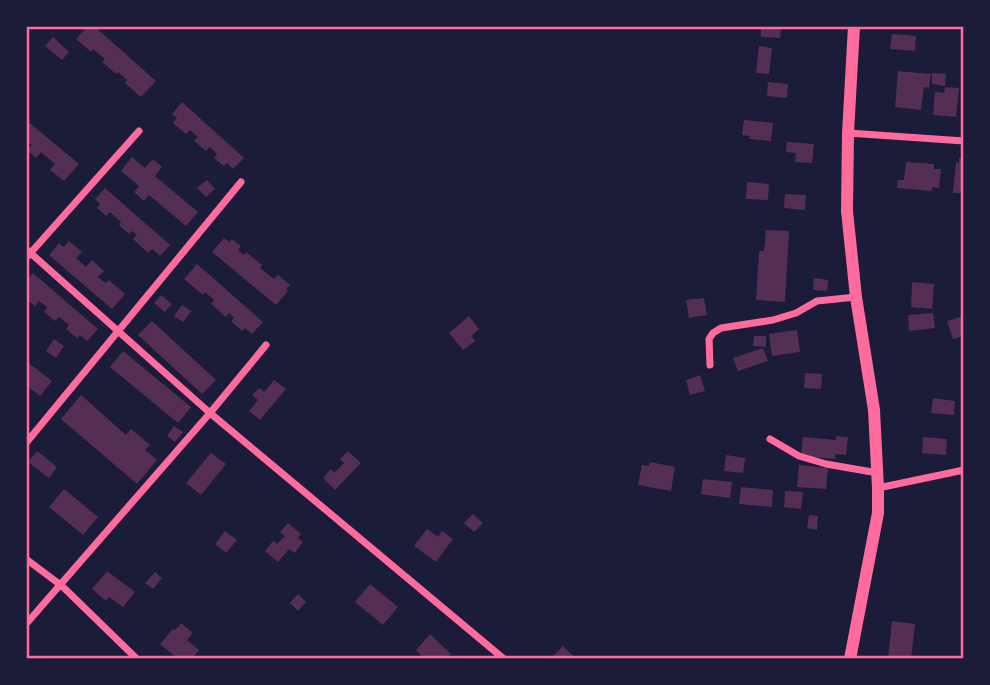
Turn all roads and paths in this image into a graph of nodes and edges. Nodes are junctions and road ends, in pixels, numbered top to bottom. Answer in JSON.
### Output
{"nodes":[{"id":1,"x":854,"y":26,"type":"edge"},
{"id":2,"x":139,"y":131,"type":"dead end"},
{"id":3,"x":848,"y":133,"type":"junction"},
{"id":4,"x":964,"y":141,"type":"edge"},
{"id":5,"x":241,"y":182,"type":"dead end"},
{"id":6,"x":28,"y":253,"type":"edge"},
{"id":7,"x":856,"y":297,"type":"junction"},
{"id":8,"x":118,"y":331,"type":"junction"},
{"id":9,"x":266,"y":345,"type":"dead end"},
{"id":10,"x":710,"y":365,"type":"dead end"},
{"id":11,"x":210,"y":413,"type":"junction"},
{"id":12,"x":770,"y":439,"type":"dead end"},
{"id":13,"x":26,"y":443,"type":"edge"},
{"id":14,"x":964,"y":470,"type":"edge"},
{"id":15,"x":878,"y":473,"type":"junction"},
{"id":16,"x":878,"y":488,"type":"junction"},
{"id":17,"x":26,"y":559,"type":"edge"},
{"id":18,"x":62,"y":586,"type":"junction"},
{"id":19,"x":26,"y":624,"type":"edge"},
{"id":20,"x":494,"y":655,"type":"edge"},
{"id":21,"x":137,"y":659,"type":"edge"},
{"id":22,"x":504,"y":659,"type":"edge"},
{"id":23,"x":850,"y":659,"type":"edge"}],
"edges":[{"from":1,"to":3,"type":"highway"},
{"from":2,"to":6,"type":"street"},
{"from":3,"to":4,"type":"street"},
{"from":3,"to":7,"type":"highway"},
{"from":5,"to":8,"type":"street"},
{"from":6,"to":8,"type":"street"},
{"from":7,"to":10,"type":"street"},
{"from":7,"to":15,"type":"highway"},
{"from":8,"to":11,"type":"street"},
{"from":8,"to":13,"type":"street"},
{"from":9,"to":11,"type":"street"},
{"from":11,"to":18,"type":"street"},
{"from":11,"to":20,"type":"street"},
{"from":12,"to":15,"type":"street"},
{"from":14,"to":16,"type":"street"},
{"from":15,"to":16,"type":"highway"},
{"from":16,"to":23,"type":"highway"},
{"from":17,"to":18,"type":"street"},
{"from":18,"to":19,"type":"street"},
{"from":18,"to":21,"type":"street"},
{"from":20,"to":22,"type":"street"}]}
